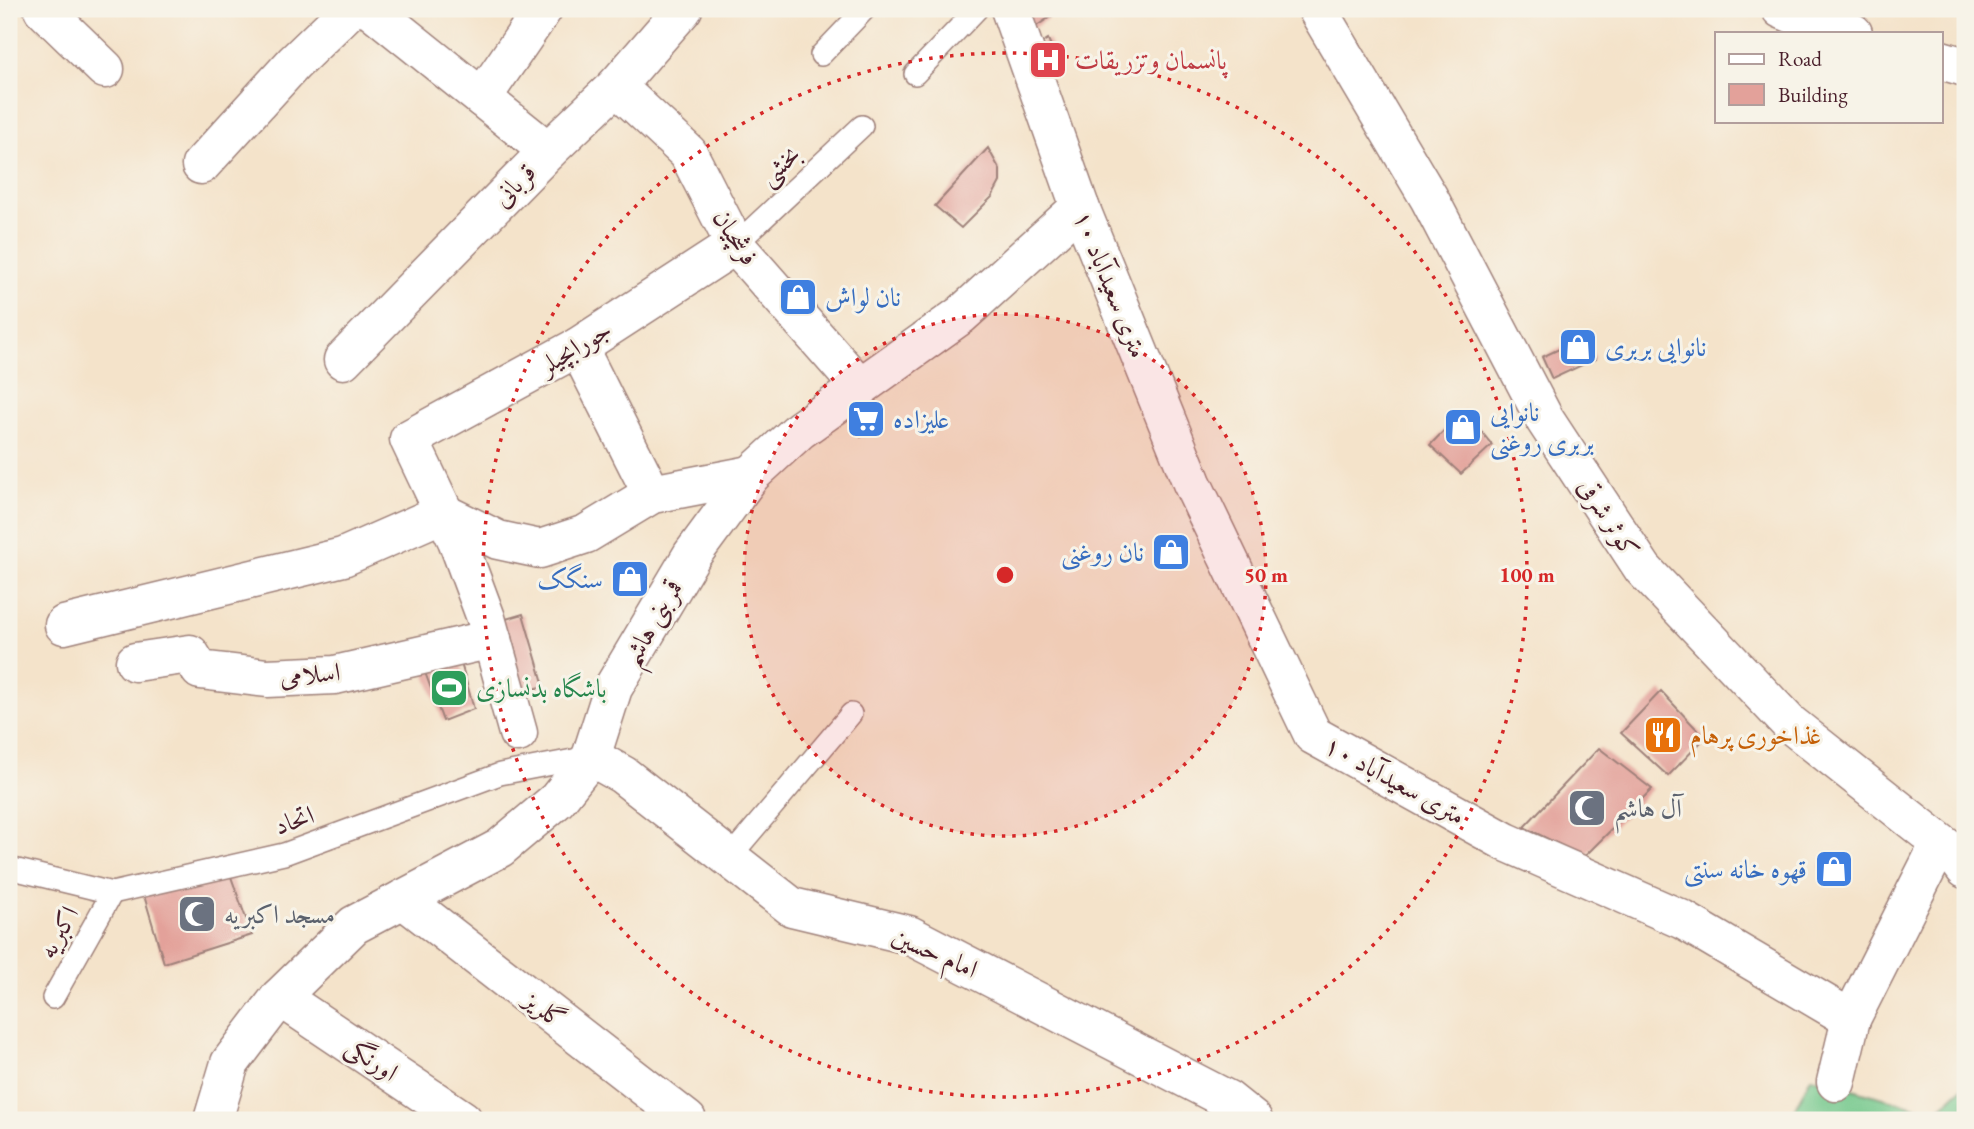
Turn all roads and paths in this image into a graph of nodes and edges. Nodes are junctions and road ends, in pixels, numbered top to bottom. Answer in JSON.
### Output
{"nodes":[{"id":1,"x":43,"y":9,"type":"edge"},
{"id":2,"x":543,"y":9,"type":"edge"},
{"id":3,"x":683,"y":9,"type":"edge"},
{"id":4,"x":865,"y":9,"type":"edge"},
{"id":5,"x":977,"y":9,"type":"edge"},
{"id":6,"x":1010,"y":9,"type":"edge"},
{"id":7,"x":1317,"y":9,"type":"edge"},
{"id":8,"x":1796,"y":11,"type":"edge"},
{"id":9,"x":374,"y":12,"type":"edge"},
{"id":10,"x":1850,"y":32,"type":"edge"},
{"id":11,"x":821,"y":55,"type":"dead end"},
{"id":12,"x":1942,"y":60,"type":"edge"},
{"id":13,"x":105,"y":68,"type":"dead end"},
{"id":14,"x":1965,"y":68,"type":"edge"},
{"id":15,"x":915,"y":74,"type":"dead end"},
{"id":16,"x":616,"y":86,"type":"junction"},
{"id":17,"x":482,"y":97,"type":"junction"},
{"id":18,"x":862,"y":126,"type":"dead end"},
{"id":19,"x":548,"y":151,"type":"junction"},
{"id":20,"x":201,"y":165,"type":"dead end"},
{"id":21,"x":1080,"y":207,"type":"junction"},
{"id":22,"x":735,"y":245,"type":"junction"},
{"id":23,"x":578,"y":347,"type":"junction"},
{"id":24,"x":343,"y":360,"type":"dead end"},
{"id":25,"x":860,"y":387,"type":"junction"},
{"id":26,"x":751,"y":475,"type":"junction"},
{"id":27,"x":652,"y":494,"type":"junction"},
{"id":28,"x":443,"y":513,"type":"junction"},
{"id":29,"x":64,"y":625,"type":"dead end"},
{"id":30,"x":492,"y":639,"type":"junction"},
{"id":31,"x":135,"y":662,"type":"dead end"},
{"id":32,"x":852,"y":714,"type":"dead end"},
{"id":33,"x":518,"y":733,"type":"dead end"},
{"id":34,"x":592,"y":757,"type":"junction"},
{"id":35,"x":1953,"y":856,"type":"edge"},
{"id":36,"x":729,"y":858,"type":"junction"},
{"id":37,"x":9,"y":868,"type":"edge"},
{"id":38,"x":112,"y":893,"type":"junction"},
{"id":39,"x":403,"y":899,"type":"junction"},
{"id":40,"x":280,"y":997,"type":"junction"},
{"id":41,"x":53,"y":998,"type":"dead end"},
{"id":42,"x":1852,"y":1019,"type":"junction"},
{"id":43,"x":1836,"y":1082,"type":"dead end"},
{"id":44,"x":214,"y":1120,"type":"edge"},
{"id":45,"x":463,"y":1120,"type":"edge"},
{"id":46,"x":687,"y":1120,"type":"edge"},
{"id":47,"x":1253,"y":1120,"type":"edge"}],
"edges":[{"from":1,"to":13,"type":"street"},
{"from":2,"to":17,"type":"street"},
{"from":3,"to":16,"type":"street","name":"قربانی"},
{"from":4,"to":11,"type":"lane"},
{"from":5,"to":15,"type":"lane"},
{"from":6,"to":21,"type":"street","name":"۱۰ متری سعیدآباد"},
{"from":7,"to":35,"type":"street","name":"کوثر شرقی"},
{"from":8,"to":10,"type":"street"},
{"from":9,"to":17,"type":"street"},
{"from":9,"to":20,"type":"street"},
{"from":12,"to":14,"type":"street"},
{"from":16,"to":19,"type":"street","name":"قربانی"},
{"from":16,"to":22,"type":"street","name":"فرشچیان"},
{"from":17,"to":19,"type":"street"},
{"from":18,"to":22,"type":"lane","name":"بخشی"},
{"from":19,"to":24,"type":"street","name":"قربانی"},
{"from":21,"to":25,"type":"street","name":"قمربنی هاشم"},
{"from":21,"to":42,"type":"street","name":"۱۰ متری سعیدآباد"},
{"from":22,"to":23,"type":"street","name":"جورابچیلر"},
{"from":22,"to":25,"type":"street","name":"فرشچیان"},
{"from":23,"to":27,"type":"street"},
{"from":23,"to":28,"type":"street","name":"جورابچیلر"},
{"from":25,"to":26,"type":"street","name":"قمربنی هاشم"},
{"from":26,"to":27,"type":"street"},
{"from":26,"to":34,"type":"street","name":"قمربنی هاشم"},
{"from":27,"to":28,"type":"street"},
{"from":28,"to":29,"type":"street"},
{"from":28,"to":30,"type":"street"},
{"from":30,"to":31,"type":"street","name":"اسلامی"},
{"from":30,"to":33,"type":"street"},
{"from":32,"to":36,"type":"lane"},
{"from":34,"to":36,"type":"street","name":"امام حسین"},
{"from":34,"to":38,"type":"lane","name":"اتحاد"},
{"from":34,"to":39,"type":"street","name":"قمربنی هاشم"},
{"from":35,"to":42,"type":"street"},
{"from":36,"to":47,"type":"street","name":"امام حسین"},
{"from":37,"to":38,"type":"lane","name":"اتحاد"},
{"from":38,"to":41,"type":"lane","name":"اکبریه"},
{"from":39,"to":40,"type":"street","name":"قمربنی هاشم"},
{"from":39,"to":46,"type":"street","name":"گلریز"},
{"from":40,"to":44,"type":"street","name":"قمربنی هاشم"},
{"from":40,"to":45,"type":"street","name":"اورنگی"},
{"from":42,"to":43,"type":"street"}]}
